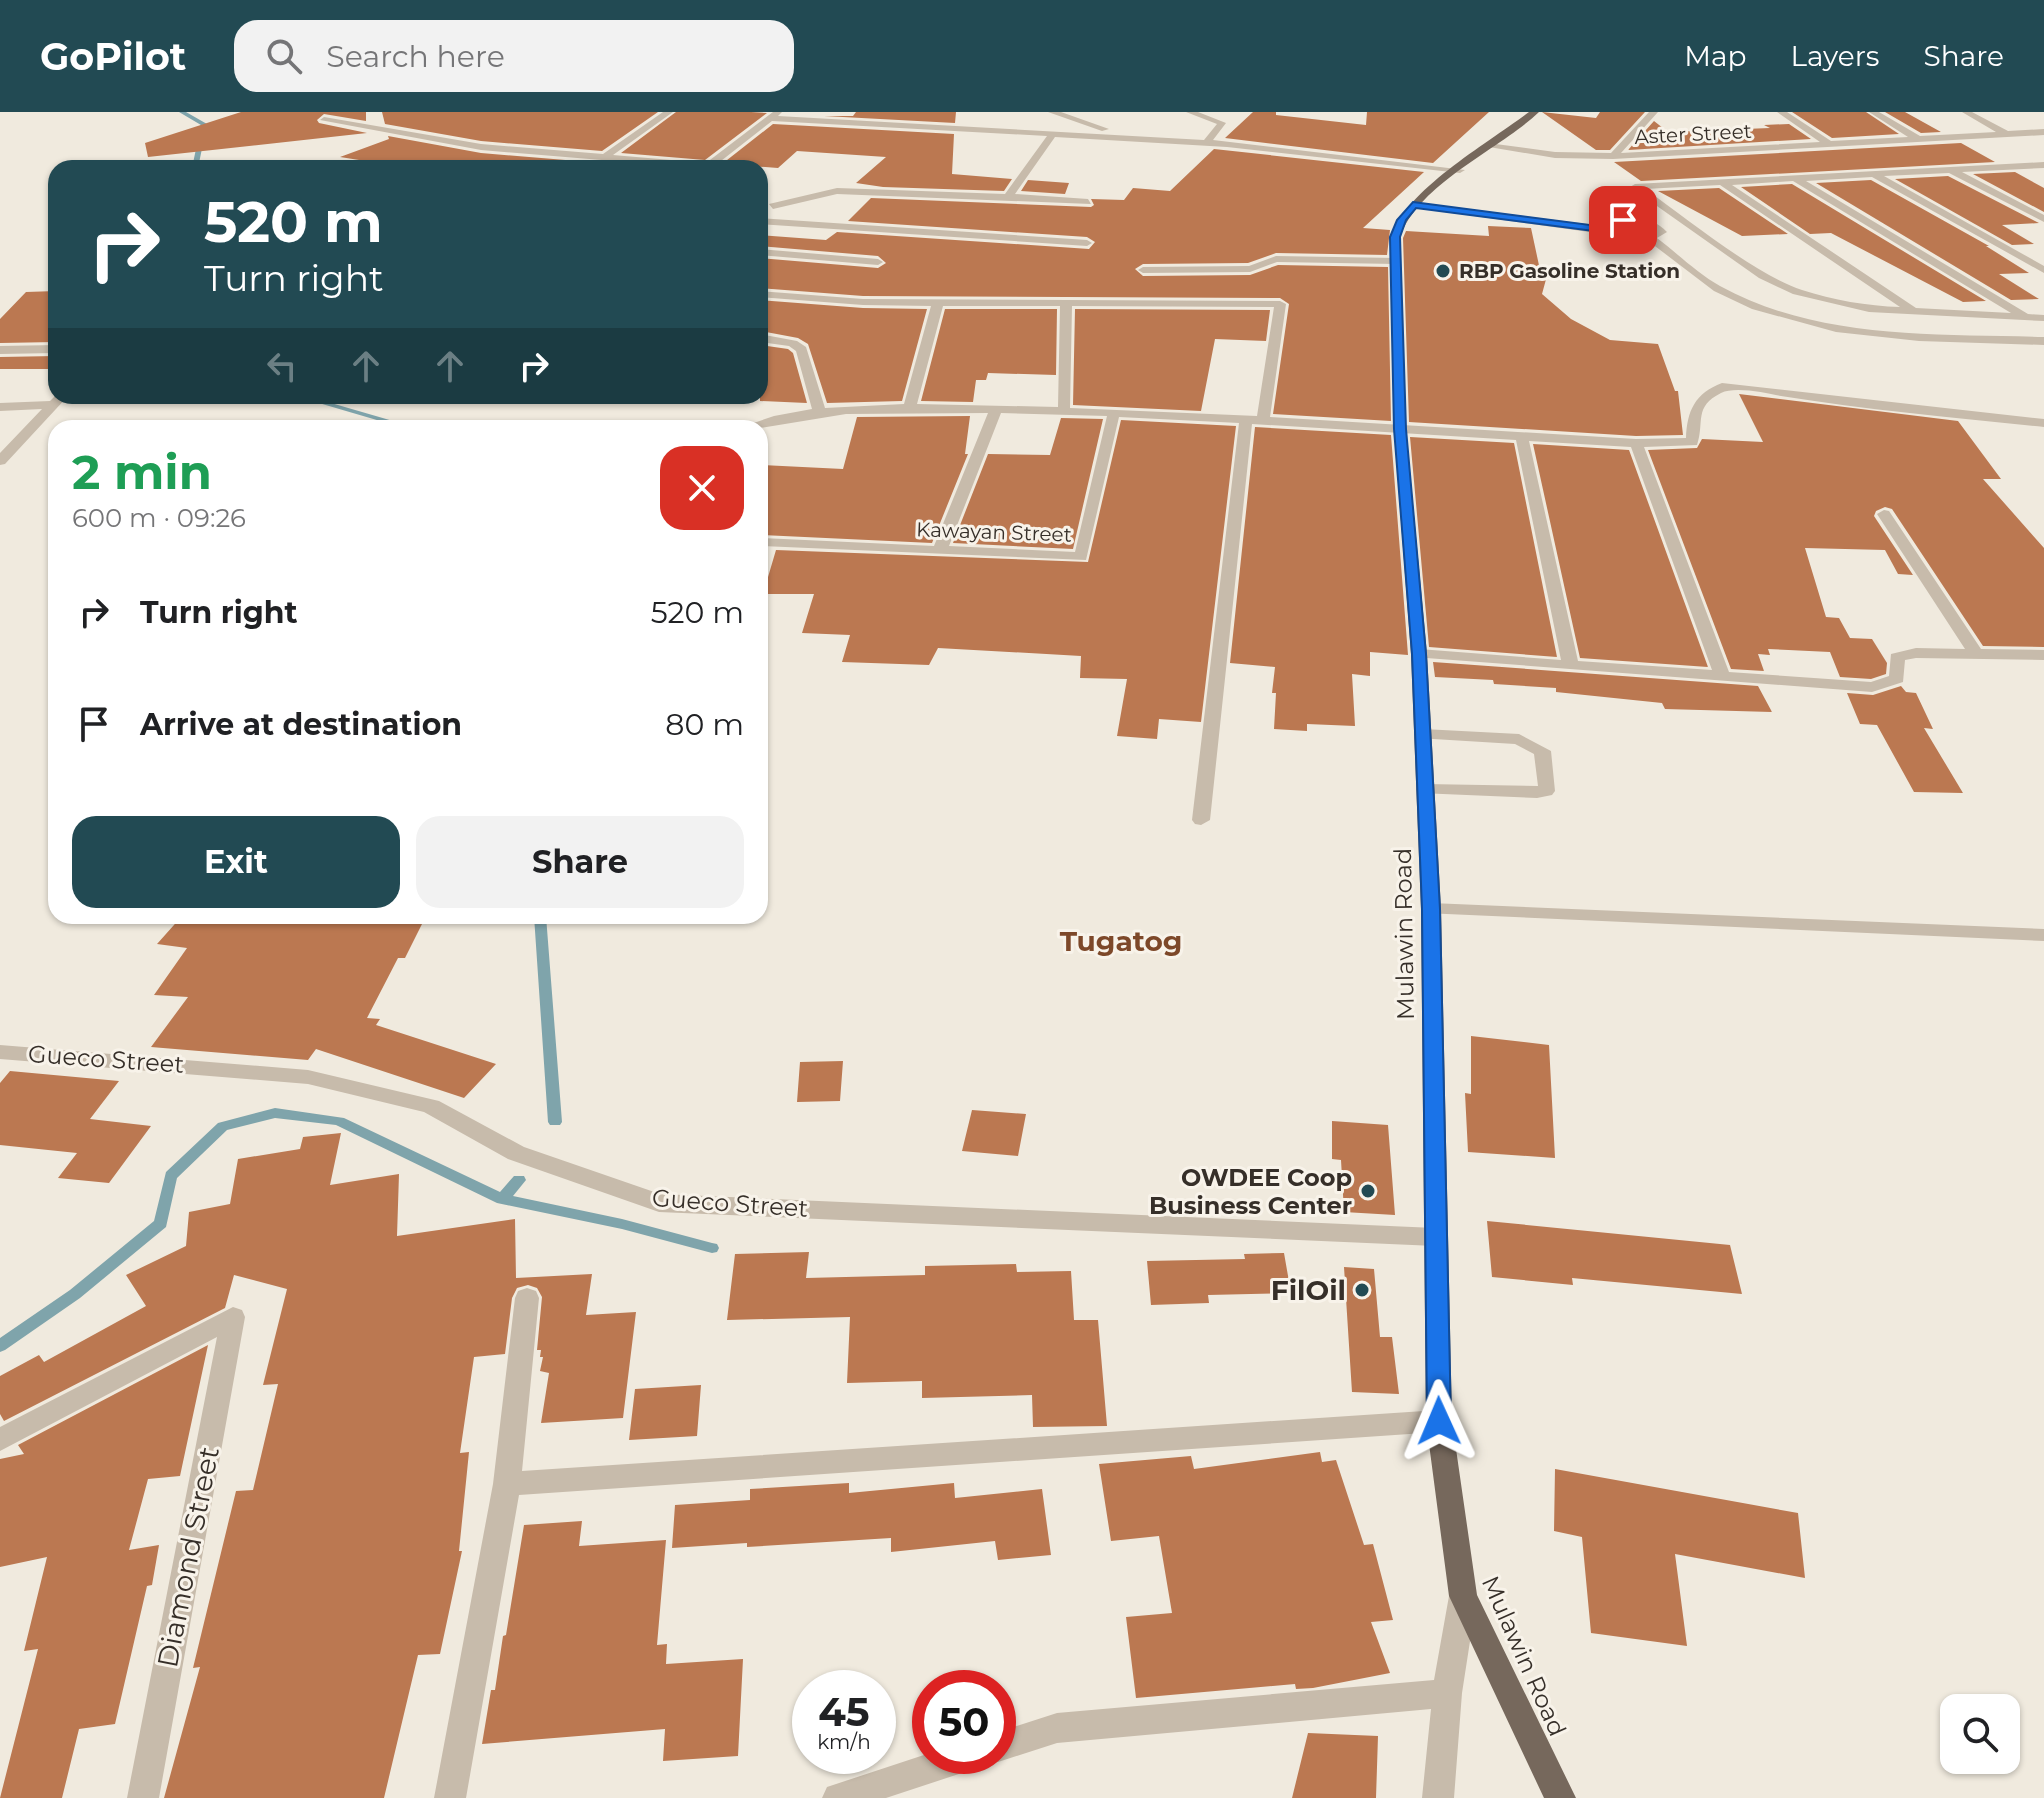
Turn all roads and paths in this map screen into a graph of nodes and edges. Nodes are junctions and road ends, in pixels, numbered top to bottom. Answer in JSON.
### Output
{"nodes":[{"id":1,"x":669,"y":112,"type":"edge"},
{"id":2,"x":1052,"y":112,"type":"edge"},
{"id":3,"x":1190,"y":112,"type":"edge"},
{"id":4,"x":1535,"y":112,"type":"edge"},
{"id":5,"x":1654,"y":112,"type":"edge"},
{"id":6,"x":1781,"y":112,"type":"edge"},
{"id":7,"x":1873,"y":112,"type":"edge"},
{"id":8,"x":1966,"y":112,"type":"edge"},
{"id":9,"x":774,"y":115,"type":"edge"},
{"id":10,"x":324,"y":120,"type":"dead end"},
{"id":11,"x":2044,"y":132,"type":"edge"},
{"id":12,"x":1053,"y":134,"type":"junction"},
{"id":13,"x":2006,"y":134,"type":"junction"},
{"id":14,"x":1128,"y":137,"type":"junction"},
{"id":15,"x":1918,"y":139,"type":"junction"},
{"id":16,"x":1207,"y":142,"type":"junction"},
{"id":17,"x":1831,"y":145,"type":"junction"},
{"id":18,"x":1488,"y":146,"type":"junction"},
{"id":19,"x":1613,"y":156,"type":"junction"},
{"id":20,"x":605,"y":157,"type":"junction"},
{"id":21,"x":636,"y":160,"type":"edge"},
{"id":22,"x":716,"y":160,"type":"edge"},
{"id":23,"x":2044,"y":165,"type":"edge"},
{"id":24,"x":2027,"y":166,"type":"junction"},
{"id":25,"x":1460,"y":170,"type":"junction"},
{"id":26,"x":1952,"y":171,"type":"junction"},
{"id":27,"x":1873,"y":174,"type":"junction"},
{"id":28,"x":2044,"y":174,"type":"edge"},
{"id":29,"x":1793,"y":177,"type":"junction"},
{"id":30,"x":1720,"y":181,"type":"junction"},
{"id":31,"x":1008,"y":197,"type":"junction"},
{"id":32,"x":1426,"y":198,"type":"junction"},
{"id":33,"x":1466,"y":199,"type":"dead end"},
{"id":34,"x":1088,"y":202,"type":"dead end"},
{"id":35,"x":768,"y":206,"type":"edge"},
{"id":36,"x":773,"y":206,"type":"junction"},
{"id":37,"x":1518,"y":207,"type":"junction"},
{"id":38,"x":768,"y":211,"type":"edge"},
{"id":39,"x":1508,"y":217,"type":"junction"},
{"id":40,"x":2044,"y":219,"type":"edge"},
{"id":41,"x":768,"y":220,"type":"edge"},
{"id":42,"x":1611,"y":226,"type":"junction"},
{"id":43,"x":1650,"y":237,"type":"junction"},
{"id":44,"x":1087,"y":243,"type":"dead end"},
{"id":45,"x":768,"y":253,"type":"edge"},
{"id":46,"x":1396,"y":261,"type":"junction"},
{"id":47,"x":878,"y":262,"type":"dead end"},
{"id":48,"x":1143,"y":270,"type":"dead end"},
{"id":49,"x":2044,"y":270,"type":"edge"},
{"id":50,"x":768,"y":295,"type":"edge"},
{"id":51,"x":938,"y":302,"type":"junction"},
{"id":52,"x":1066,"y":303,"type":"junction"},
{"id":53,"x":1915,"y":312,"type":"junction"},
{"id":54,"x":2026,"y":317,"type":"junction"},
{"id":55,"x":2044,"y":318,"type":"edge"},
{"id":56,"x":768,"y":339,"type":"edge"},
{"id":57,"x":2044,"y":341,"type":"edge"},
{"id":58,"x":48,"y":349,"type":"edge"},
{"id":59,"x":0,"y":350,"type":"edge"},
{"id":60,"x":48,"y":402,"type":"edge"},
{"id":61,"x":54,"y":404,"type":"edge"},
{"id":62,"x":0,"y":407,"type":"edge"},
{"id":63,"x":909,"y":409,"type":"junction"},
{"id":64,"x":819,"y":410,"type":"junction"},
{"id":65,"x":996,"y":410,"type":"junction"},
{"id":66,"x":1064,"y":411,"type":"junction"},
{"id":67,"x":1114,"y":413,"type":"junction"},
{"id":68,"x":1246,"y":419,"type":"junction"},
{"id":69,"x":1263,"y":419,"type":"junction"},
{"id":70,"x":768,"y":422,"type":"edge"},
{"id":71,"x":2044,"y":423,"type":"edge"},
{"id":72,"x":1400,"y":429,"type":"junction"},
{"id":73,"x":1522,"y":437,"type":"junction"},
{"id":74,"x":1636,"y":443,"type":"junction"},
{"id":75,"x":0,"y":461,"type":"edge"},
{"id":76,"x":1884,"y":514,"type":"dead end"},
{"id":77,"x":768,"y":542,"type":"edge"},
{"id":78,"x":940,"y":550,"type":"junction"},
{"id":79,"x":1419,"y":654,"type":"junction"},
{"id":80,"x":1976,"y":654,"type":"junction"},
{"id":81,"x":2044,"y":655,"type":"edge"},
{"id":82,"x":1570,"y":663,"type":"junction"},
{"id":83,"x":1723,"y":678,"type":"junction"},
{"id":84,"x":1423,"y":734,"type":"junction"},
{"id":85,"x":1425,"y":789,"type":"junction"},
{"id":86,"x":1201,"y":820,"type":"dead end"},
{"id":87,"x":1431,"y":909,"type":"junction"},
{"id":88,"x":2044,"y":935,"type":"edge"},
{"id":89,"x":0,"y":1052,"type":"edge"},
{"id":90,"x":1435,"y":1237,"type":"junction"},
{"id":91,"x":527,"y":1298,"type":"dead end"},
{"id":92,"x":1439,"y":1421,"type":"junction"},
{"id":93,"x":0,"y":1440,"type":"edge"},
{"id":94,"x":507,"y":1484,"type":"junction"},
{"id":95,"x":1463,"y":1596,"type":"junction"},
{"id":96,"x":1447,"y":1693,"type":"junction"},
{"id":97,"x":1016,"y":1741,"type":"edge"},
{"id":98,"x":913,"y":1774,"type":"edge"},
{"id":99,"x":143,"y":1798,"type":"edge"},
{"id":100,"x":450,"y":1798,"type":"edge"},
{"id":101,"x":838,"y":1798,"type":"edge"},
{"id":102,"x":1438,"y":1798,"type":"edge"},
{"id":103,"x":1560,"y":1798,"type":"edge"}],
"edges":[{"from":1,"to":20,"type":"street"},
{"from":2,"to":14,"type":"street"},
{"from":3,"to":16,"type":"street"},
{"from":4,"to":18,"type":"main road","name":"Mulawin Road"},
{"from":5,"to":19,"type":"street"},
{"from":6,"to":17,"type":"street"},
{"from":7,"to":15,"type":"street"},
{"from":8,"to":13,"type":"street"},
{"from":9,"to":12,"type":"street"},
{"from":9,"to":22,"type":"street"},
{"from":10,"to":20,"type":"street"},
{"from":11,"to":13,"type":"street","name":"Aster Street"},
{"from":12,"to":14,"type":"street"},
{"from":12,"to":31,"type":"street"},
{"from":13,"to":15,"type":"street","name":"Aster Street"},
{"from":14,"to":16,"type":"street"},
{"from":15,"to":17,"type":"street","name":"Aster Street"},
{"from":16,"to":25,"type":"street"},
{"from":17,"to":19,"type":"street","name":"Aster Street"},
{"from":18,"to":19,"type":"street","name":"Aster Street"},
{"from":18,"to":25,"type":"main road","name":"Mulawin Road"},
{"from":20,"to":21,"type":"street"},
{"from":23,"to":24,"type":"street"},
{"from":24,"to":26,"type":"street"},
{"from":24,"to":28,"type":"street"},
{"from":25,"to":32,"type":"main road","name":"Mulawin Road"},
{"from":26,"to":27,"type":"street"},
{"from":26,"to":40,"type":"street"},
{"from":27,"to":29,"type":"street"},
{"from":27,"to":49,"type":"street"},
{"from":29,"to":30,"type":"street"},
{"from":29,"to":54,"type":"street"},
{"from":30,"to":53,"type":"street"},
{"from":30,"to":53,"type":"street"},
{"from":31,"to":34,"type":"street"},
{"from":31,"to":36,"type":"street"},
{"from":32,"to":39,"type":"street"},
{"from":32,"to":46,"type":"main road","name":"Mulawin Road"},
{"from":33,"to":37,"type":"street"},
{"from":35,"to":36,"type":"street"},
{"from":36,"to":38,"type":"street"},
{"from":37,"to":39,"type":"street"},
{"from":37,"to":42,"type":"street"},
{"from":39,"to":42,"type":"street"},
{"from":41,"to":44,"type":"street"},
{"from":42,"to":43,"type":"street"},
{"from":42,"to":43,"type":"street"},
{"from":43,"to":57,"type":"street"},
{"from":45,"to":47,"type":"street"},
{"from":46,"to":48,"type":"street"},
{"from":46,"to":72,"type":"main road","name":"Mulawin Road"},
{"from":50,"to":51,"type":"street"},
{"from":51,"to":52,"type":"street"},
{"from":51,"to":63,"type":"street"},
{"from":52,"to":66,"type":"street"},
{"from":52,"to":69,"type":"street"},
{"from":53,"to":54,"type":"street"},
{"from":54,"to":55,"type":"street"},
{"from":56,"to":64,"type":"street"},
{"from":58,"to":59,"type":"street"},
{"from":60,"to":62,"type":"street"},
{"from":61,"to":75,"type":"street"},
{"from":63,"to":64,"type":"street"},
{"from":63,"to":65,"type":"street"},
{"from":64,"to":70,"type":"street"},
{"from":65,"to":66,"type":"street"},
{"from":65,"to":78,"type":"street"},
{"from":66,"to":67,"type":"street"},
{"from":67,"to":68,"type":"street"},
{"from":67,"to":78,"type":"street","name":"Kawayan Street"},
{"from":68,"to":69,"type":"street"},
{"from":68,"to":86,"type":"street"},
{"from":69,"to":72,"type":"street"},
{"from":71,"to":74,"type":"street"},
{"from":72,"to":73,"type":"street"},
{"from":72,"to":79,"type":"main road","name":"Mulawin Road"},
{"from":73,"to":74,"type":"street"},
{"from":73,"to":82,"type":"street"},
{"from":74,"to":83,"type":"street"},
{"from":76,"to":80,"type":"street"},
{"from":77,"to":78,"type":"street","name":"Kawayan Street"},
{"from":79,"to":82,"type":"street"},
{"from":79,"to":84,"type":"main road","name":"Mulawin Road"},
{"from":80,"to":81,"type":"street"},
{"from":80,"to":83,"type":"street"},
{"from":82,"to":83,"type":"street"},
{"from":84,"to":85,"type":"main road","name":"Mulawin Road"},
{"from":84,"to":85,"type":"street"},
{"from":85,"to":87,"type":"main road","name":"Mulawin Road"},
{"from":87,"to":88,"type":"street"},
{"from":87,"to":90,"type":"main road","name":"Mulawin Road"},
{"from":89,"to":90,"type":"street","name":"Gueco Street"},
{"from":90,"to":92,"type":"main road","name":"Mulawin Road"},
{"from":91,"to":94,"type":"street"},
{"from":92,"to":94,"type":"street"},
{"from":92,"to":95,"type":"main road","name":"Mulawin Road"},
{"from":93,"to":99,"type":"street","name":"Diamond Street"},
{"from":94,"to":100,"type":"street"},
{"from":95,"to":96,"type":"street"},
{"from":95,"to":103,"type":"main road","name":"Mulawin Road"},
{"from":96,"to":97,"type":"street"},
{"from":96,"to":102,"type":"street"},
{"from":98,"to":101,"type":"street"}]}
